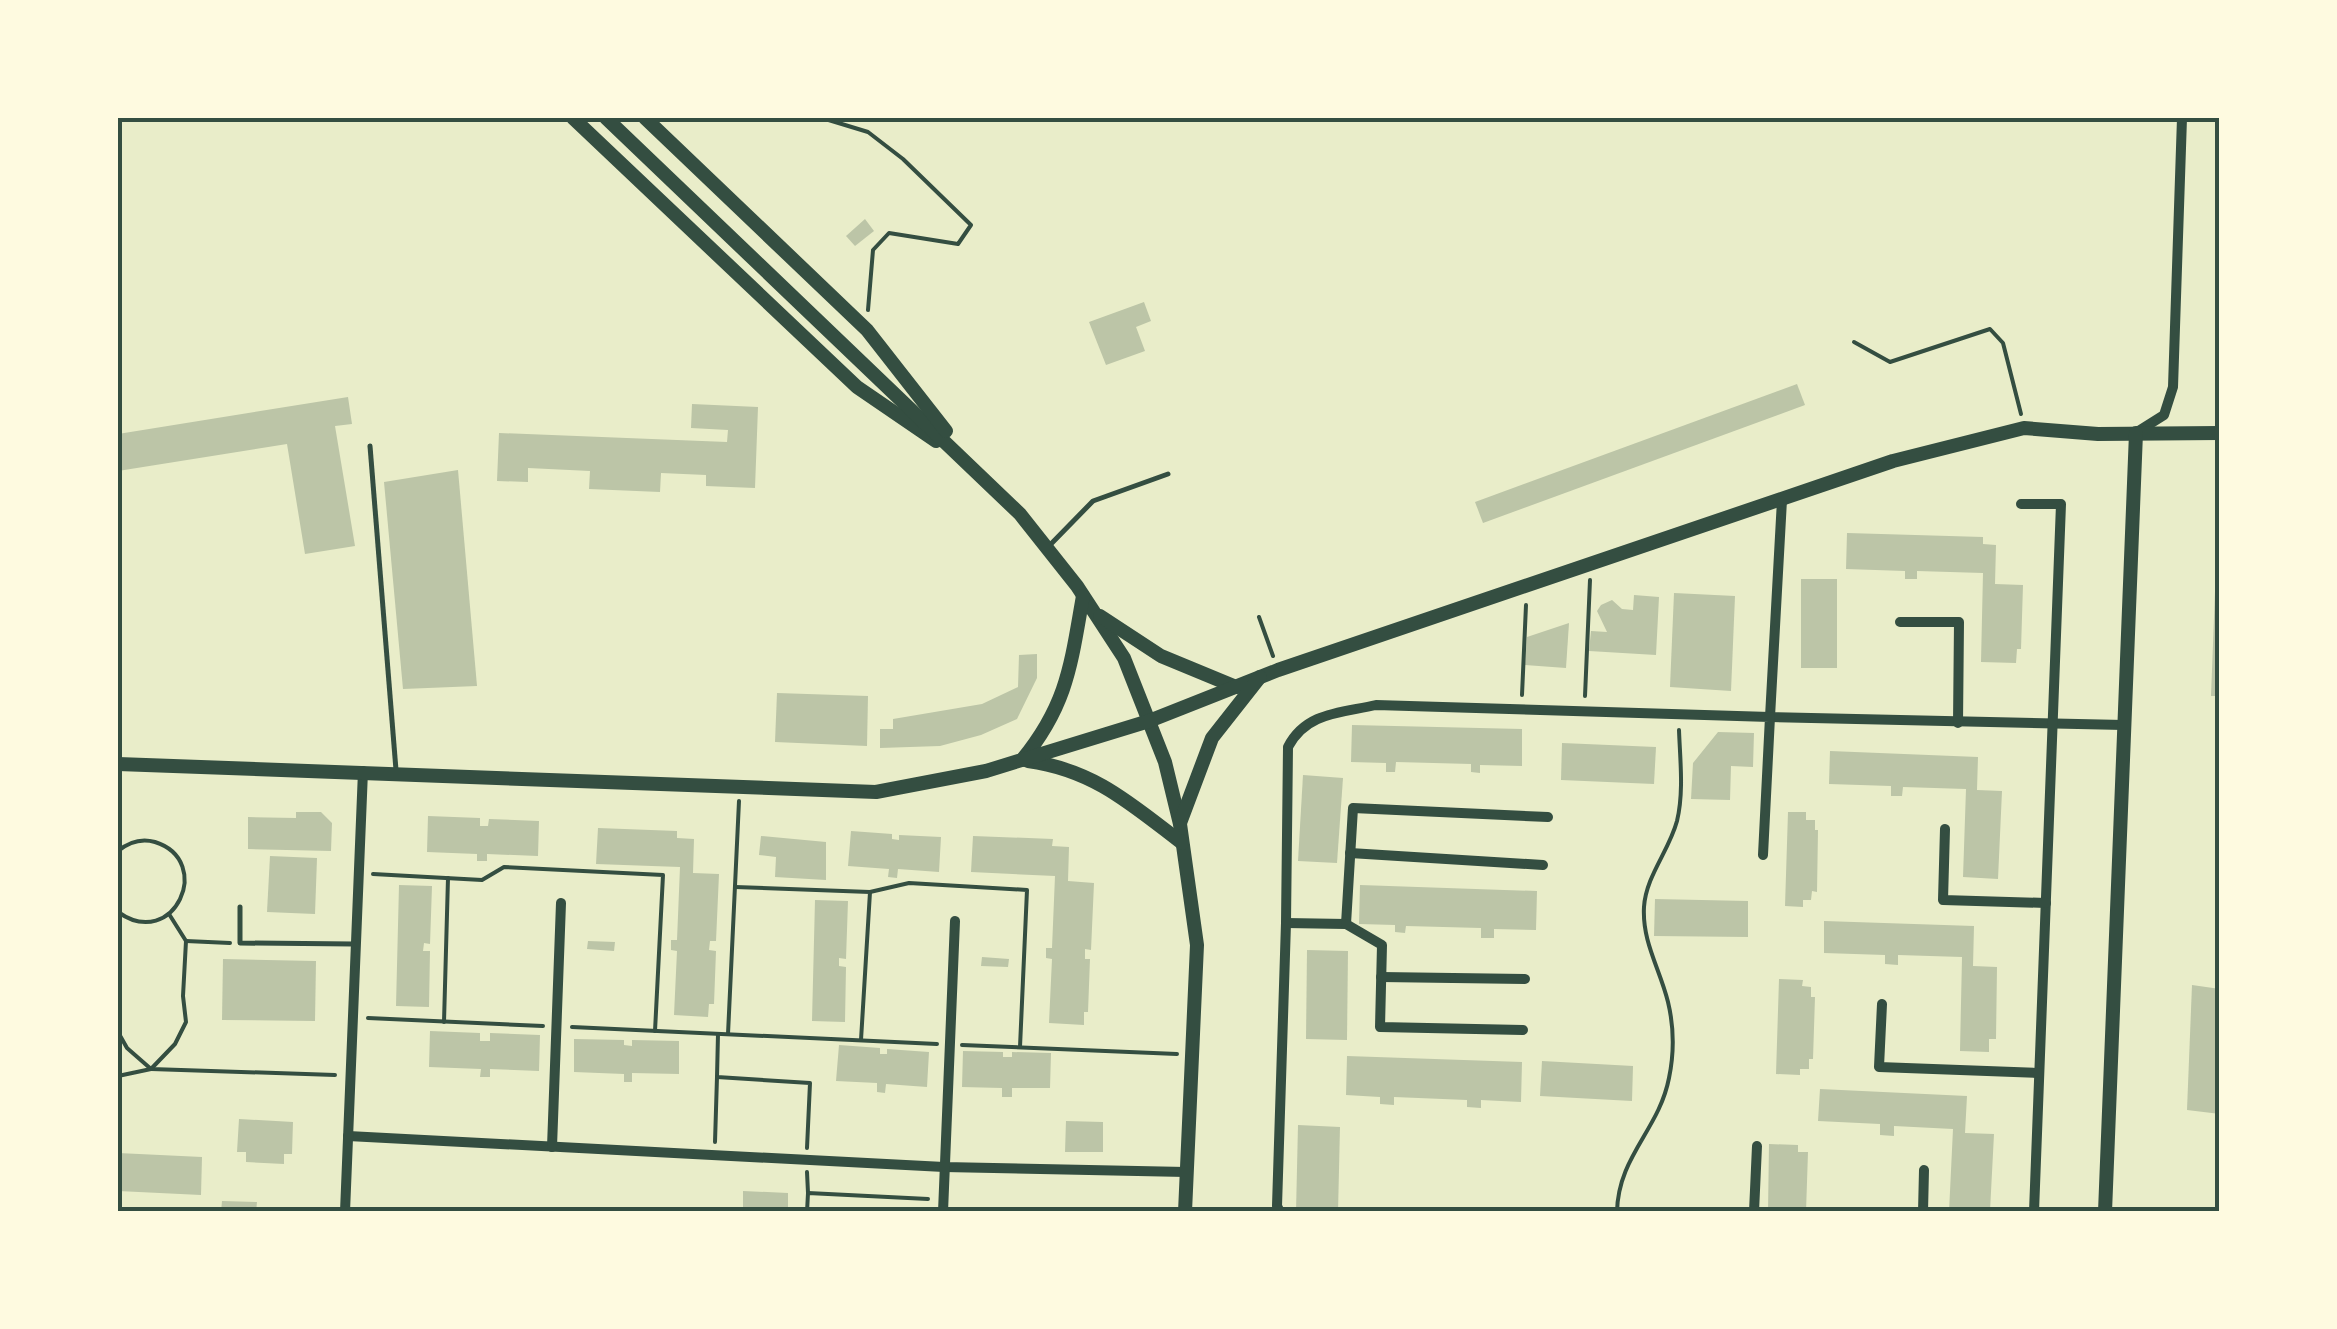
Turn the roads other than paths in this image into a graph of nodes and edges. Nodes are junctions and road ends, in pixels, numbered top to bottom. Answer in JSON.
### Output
{"nodes":[{"id":1,"x":573,"y":118,"type":"edge"},
{"id":2,"x":606,"y":118,"type":"edge"},
{"id":3,"x":645,"y":118,"type":"edge"},
{"id":4,"x":2182,"y":118,"type":"edge"},
{"id":5,"x":2136,"y":433,"type":"junction"},
{"id":6,"x":2220,"y":433,"type":"edge"},
{"id":7,"x":370,"y":446,"type":"dead end"},
{"id":8,"x":974,"y":467,"type":"junction"},
{"id":9,"x":1168,"y":474,"type":"dead end"},
{"id":10,"x":1782,"y":500,"type":"junction"},
{"id":11,"x":2021,"y":504,"type":"dead end"},
{"id":12,"x":1047,"y":548,"type":"junction"},
{"id":13,"x":1084,"y":596,"type":"junction"},
{"id":14,"x":1095,"y":613,"type":"junction"},
{"id":15,"x":1900,"y":622,"type":"dead end"},
{"id":16,"x":1260,"y":677,"type":"junction"},
{"id":17,"x":1236,"y":687,"type":"junction"},
{"id":18,"x":1770,"y":718,"type":"junction"},
{"id":19,"x":1149,"y":721,"type":"junction"},
{"id":20,"x":1958,"y":723,"type":"junction"},
{"id":21,"x":2053,"y":725,"type":"junction"},
{"id":22,"x":2124,"y":725,"type":"junction"},
{"id":23,"x":1022,"y":760,"type":"junction"},
{"id":24,"x":118,"y":764,"type":"edge"},
{"id":25,"x":363,"y":771,"type":"junction"},
{"id":26,"x":397,"y":772,"type":"junction"},
{"id":27,"x":1548,"y":817,"type":"dead end"},
{"id":28,"x":1180,"y":824,"type":"junction"},
{"id":29,"x":1944,"y":829,"type":"dead end"},
{"id":30,"x":1182,"y":843,"type":"junction"},
{"id":31,"x":1350,"y":854,"type":"junction"},
{"id":32,"x":1763,"y":855,"type":"dead end"},
{"id":33,"x":1543,"y":865,"type":"dead end"},
{"id":34,"x":561,"y":903,"type":"dead end"},
{"id":35,"x":2046,"y":903,"type":"junction"},
{"id":36,"x":240,"y":907,"type":"dead end"},
{"id":37,"x":955,"y":922,"type":"dead end"},
{"id":38,"x":1286,"y":923,"type":"junction"},
{"id":39,"x":1346,"y":924,"type":"junction"},
{"id":40,"x":356,"y":944,"type":"junction"},
{"id":41,"x":1381,"y":977,"type":"junction"},
{"id":42,"x":1525,"y":979,"type":"dead end"},
{"id":43,"x":1882,"y":1004,"type":"dead end"},
{"id":44,"x":1523,"y":1030,"type":"dead end"},
{"id":45,"x":2039,"y":1073,"type":"junction"},
{"id":46,"x":348,"y":1136,"type":"junction"},
{"id":47,"x":1757,"y":1146,"type":"dead end"},
{"id":48,"x":552,"y":1147,"type":"junction"},
{"id":49,"x":944,"y":1167,"type":"junction"},
{"id":50,"x":1924,"y":1170,"type":"dead end"},
{"id":51,"x":1186,"y":1172,"type":"junction"},
{"id":52,"x":943,"y":1206,"type":"edge"},
{"id":53,"x":345,"y":1212,"type":"edge"},
{"id":54,"x":1185,"y":1212,"type":"edge"},
{"id":55,"x":1280,"y":1212,"type":"edge"},
{"id":56,"x":1754,"y":1212,"type":"edge"},
{"id":57,"x":1923,"y":1212,"type":"edge"},
{"id":58,"x":2034,"y":1212,"type":"edge"},
{"id":59,"x":2105,"y":1212,"type":"edge"}],
"edges":[{"from":1,"to":8,"type":"street"},
{"from":2,"to":8,"type":"street"},
{"from":3,"to":8,"type":"street"},
{"from":4,"to":5,"type":"street"},
{"from":5,"to":6,"type":"street"},
{"from":5,"to":10,"type":"street"},
{"from":5,"to":22,"type":"street"},
{"from":7,"to":26,"type":"lane"},
{"from":8,"to":12,"type":"street"},
{"from":9,"to":12,"type":"lane"},
{"from":10,"to":16,"type":"street"},
{"from":10,"to":18,"type":"street"},
{"from":11,"to":21,"type":"street"},
{"from":12,"to":13,"type":"street"},
{"from":13,"to":14,"type":"street"},
{"from":13,"to":23,"type":"street"},
{"from":14,"to":17,"type":"street"},
{"from":14,"to":19,"type":"street"},
{"from":15,"to":20,"type":"street"},
{"from":16,"to":17,"type":"street"},
{"from":16,"to":28,"type":"street"},
{"from":17,"to":19,"type":"street"},
{"from":18,"to":20,"type":"street"},
{"from":18,"to":32,"type":"street"},
{"from":18,"to":38,"type":"street"},
{"from":19,"to":23,"type":"street"},
{"from":19,"to":28,"type":"street"},
{"from":20,"to":21,"type":"street"},
{"from":21,"to":22,"type":"street"},
{"from":21,"to":35,"type":"street"},
{"from":22,"to":59,"type":"street"},
{"from":23,"to":26,"type":"street"},
{"from":23,"to":30,"type":"street"},
{"from":24,"to":25,"type":"street"},
{"from":25,"to":26,"type":"street"},
{"from":25,"to":40,"type":"street"},
{"from":27,"to":31,"type":"street"},
{"from":28,"to":30,"type":"street"},
{"from":29,"to":35,"type":"street"},
{"from":30,"to":51,"type":"street"},
{"from":31,"to":33,"type":"street"},
{"from":31,"to":39,"type":"street"},
{"from":34,"to":48,"type":"street"},
{"from":35,"to":45,"type":"street"},
{"from":36,"to":40,"type":"lane"},
{"from":37,"to":49,"type":"street"},
{"from":38,"to":39,"type":"street"},
{"from":38,"to":55,"type":"street"},
{"from":39,"to":41,"type":"street"},
{"from":40,"to":46,"type":"street"},
{"from":41,"to":42,"type":"street"},
{"from":41,"to":44,"type":"street"},
{"from":43,"to":45,"type":"street"},
{"from":45,"to":58,"type":"street"},
{"from":46,"to":48,"type":"street"},
{"from":46,"to":53,"type":"street"},
{"from":47,"to":56,"type":"street"},
{"from":48,"to":49,"type":"street"},
{"from":49,"to":51,"type":"street"},
{"from":49,"to":52,"type":"street"},
{"from":50,"to":57,"type":"street"},
{"from":51,"to":54,"type":"street"}]}
